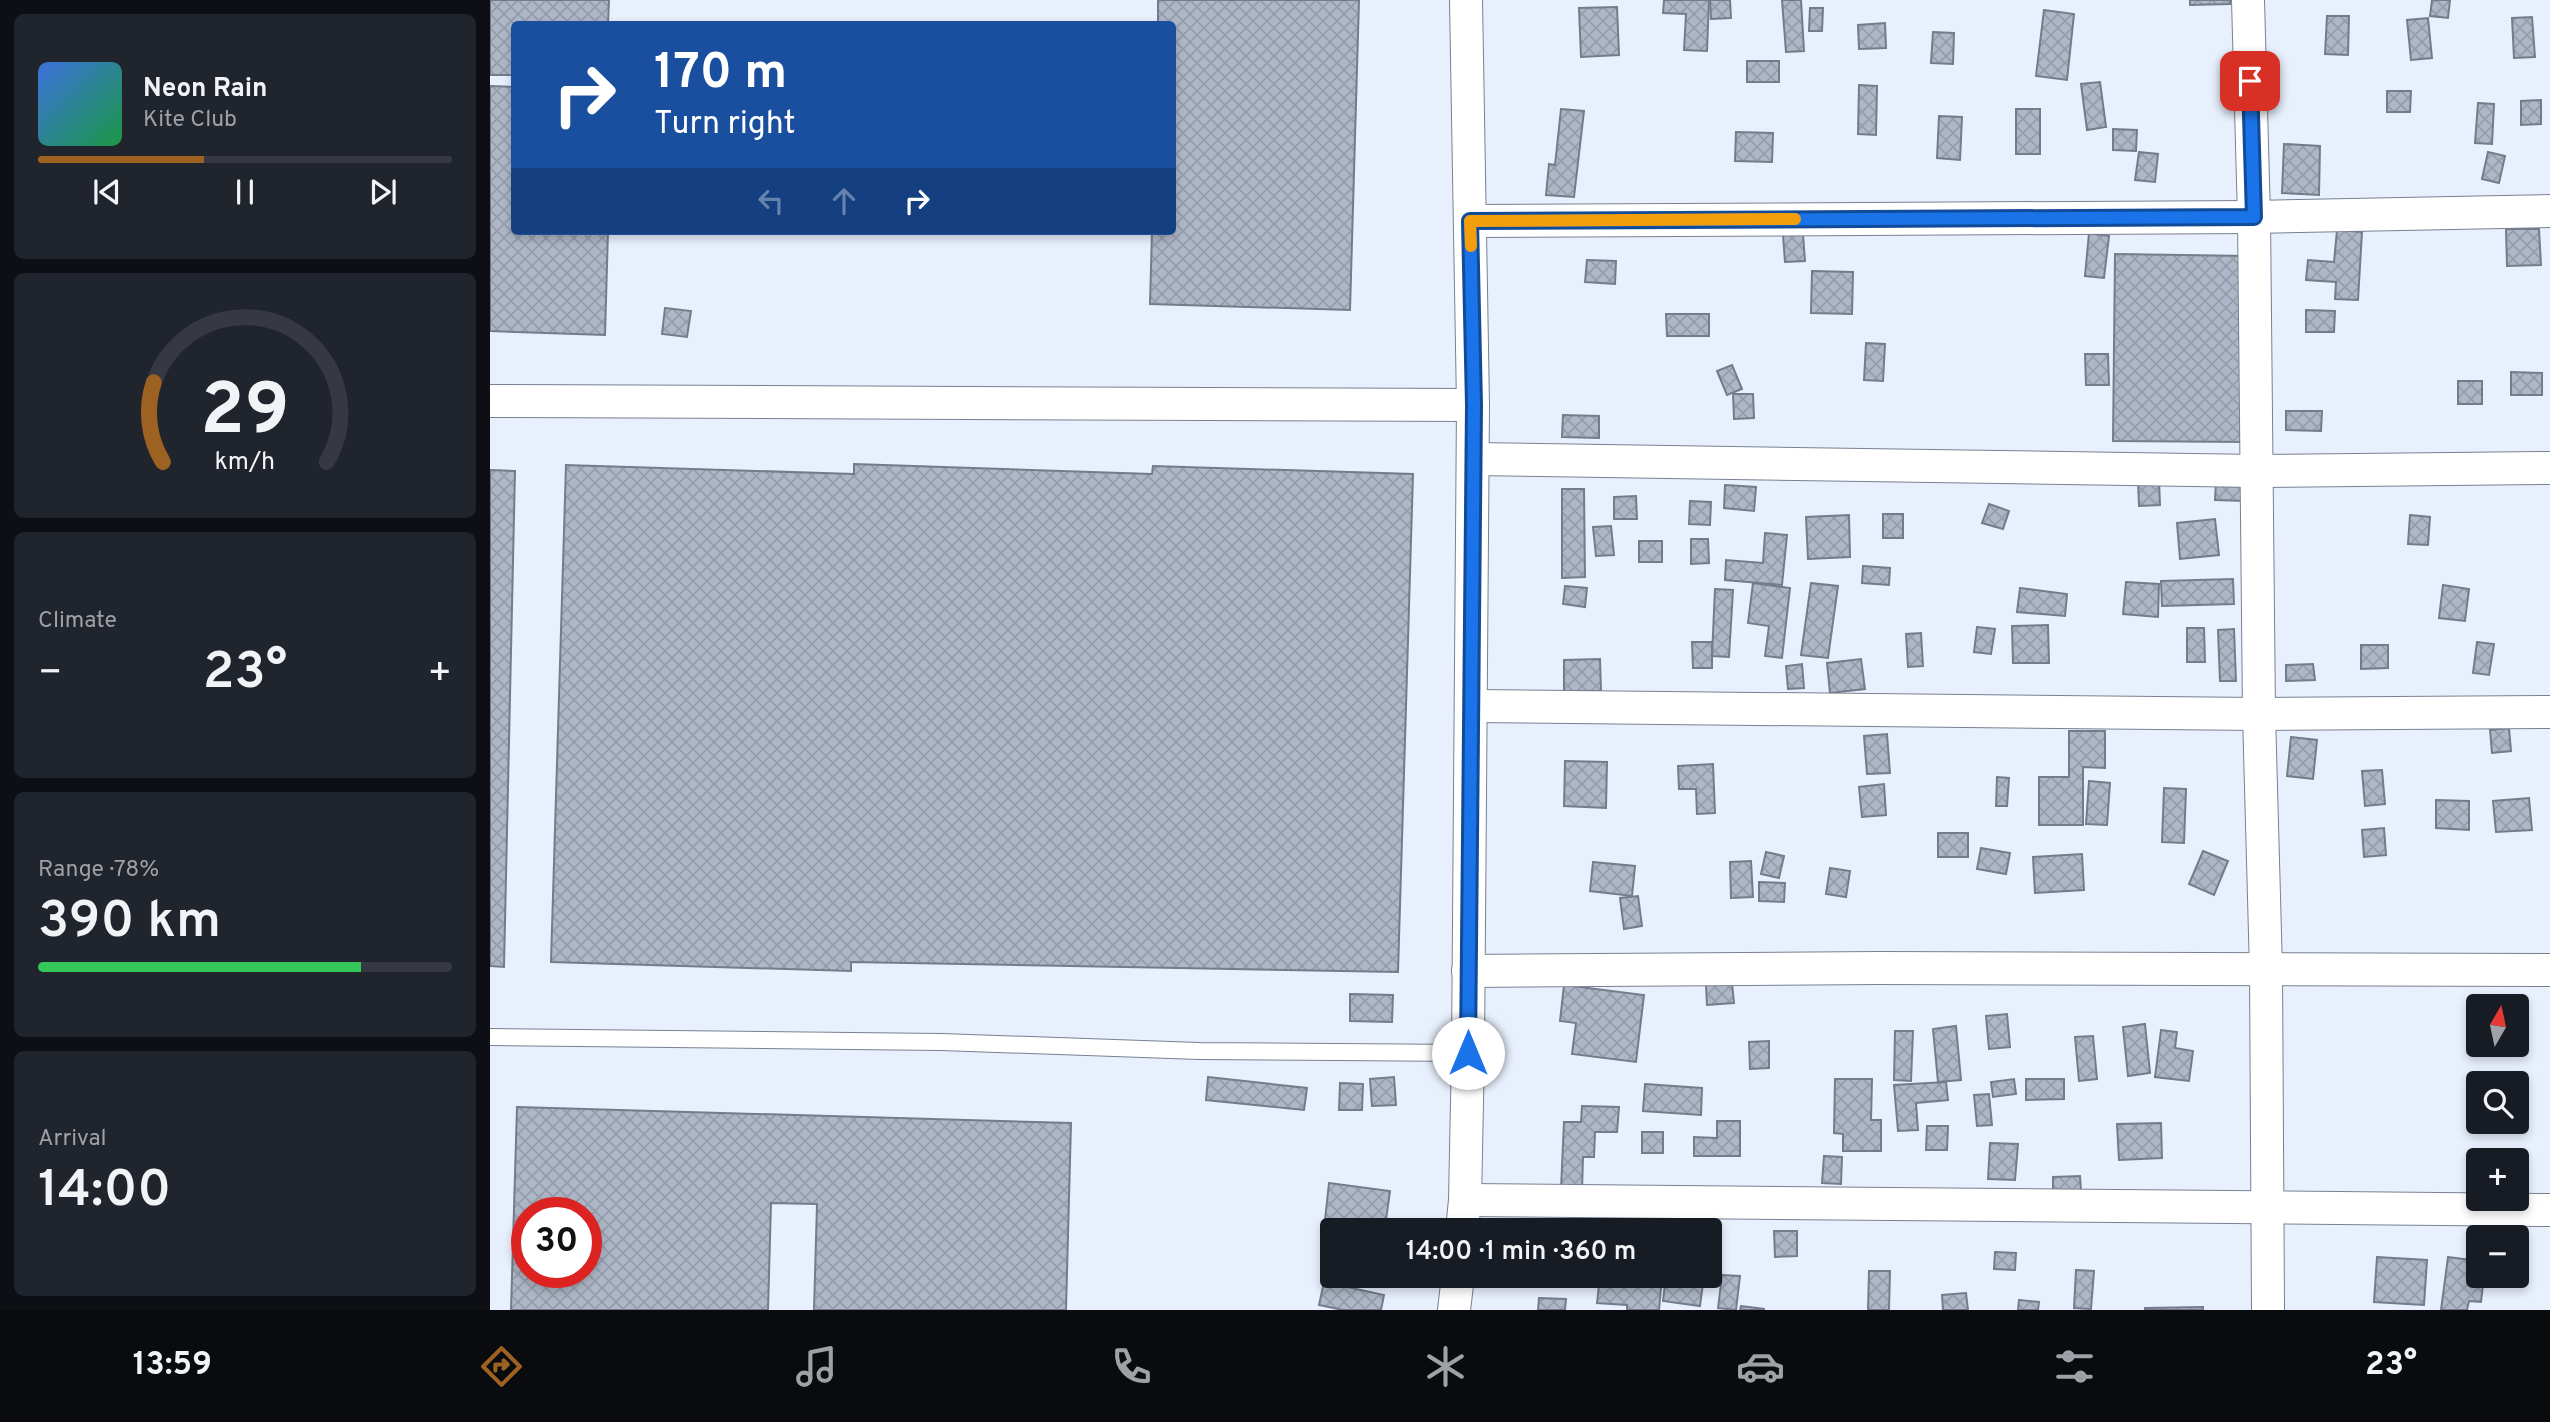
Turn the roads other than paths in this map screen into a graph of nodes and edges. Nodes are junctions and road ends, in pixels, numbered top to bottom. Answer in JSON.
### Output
{"nodes":[{"id":1,"x":1466,"y":0,"type":"edge"},
{"id":2,"x":2248,"y":0,"type":"edge"},
{"id":3,"x":2550,"y":211,"type":"edge"},
{"id":4,"x":2254,"y":217,"type":"junction"},
{"id":5,"x":1470,"y":221,"type":"junction"},
{"id":6,"x":490,"y":401,"type":"edge"},
{"id":7,"x":1474,"y":405,"type":"junction"},
{"id":8,"x":1473,"y":459,"type":"junction"},
{"id":9,"x":2550,"y":468,"type":"edge"},
{"id":10,"x":2257,"y":471,"type":"junction"},
{"id":11,"x":1472,"y":706,"type":"junction"},
{"id":12,"x":2550,"y":712,"type":"edge"},
{"id":13,"x":2259,"y":714,"type":"junction"},
{"id":14,"x":2266,"y":970,"type":"junction"},
{"id":15,"x":2550,"y":970,"type":"edge"},
{"id":16,"x":1468,"y":971,"type":"junction"},
{"id":17,"x":490,"y":1037,"type":"edge"},
{"id":18,"x":1468,"y":1053,"type":"junction"},
{"id":19,"x":2268,"y":1207,"type":"junction"},
{"id":20,"x":2550,"y":1210,"type":"edge"},
{"id":21,"x":1464,"y":1215,"type":"edge"},
{"id":22,"x":1457,"y":1288,"type":"edge"},
{"id":23,"x":1454,"y":1310,"type":"edge"},
{"id":24,"x":2268,"y":1310,"type":"edge"}],
"edges":[{"from":1,"to":5,"type":"street"},
{"from":2,"to":4,"type":"street"},
{"from":3,"to":4,"type":"street"},
{"from":4,"to":5,"type":"street"},
{"from":4,"to":10,"type":"street"},
{"from":5,"to":7,"type":"street"},
{"from":6,"to":7,"type":"street"},
{"from":7,"to":8,"type":"street"},
{"from":8,"to":10,"type":"street"},
{"from":8,"to":11,"type":"street"},
{"from":9,"to":10,"type":"street"},
{"from":10,"to":13,"type":"street"},
{"from":11,"to":13,"type":"street"},
{"from":11,"to":16,"type":"street"},
{"from":12,"to":13,"type":"street"},
{"from":13,"to":14,"type":"street"},
{"from":14,"to":15,"type":"street"},
{"from":14,"to":16,"type":"street"},
{"from":14,"to":19,"type":"street"},
{"from":16,"to":18,"type":"street"},
{"from":17,"to":18,"type":"lane"},
{"from":18,"to":21,"type":"street"},
{"from":19,"to":20,"type":"street"},
{"from":19,"to":21,"type":"street"},
{"from":19,"to":24,"type":"street"},
{"from":22,"to":23,"type":"street"}]}
